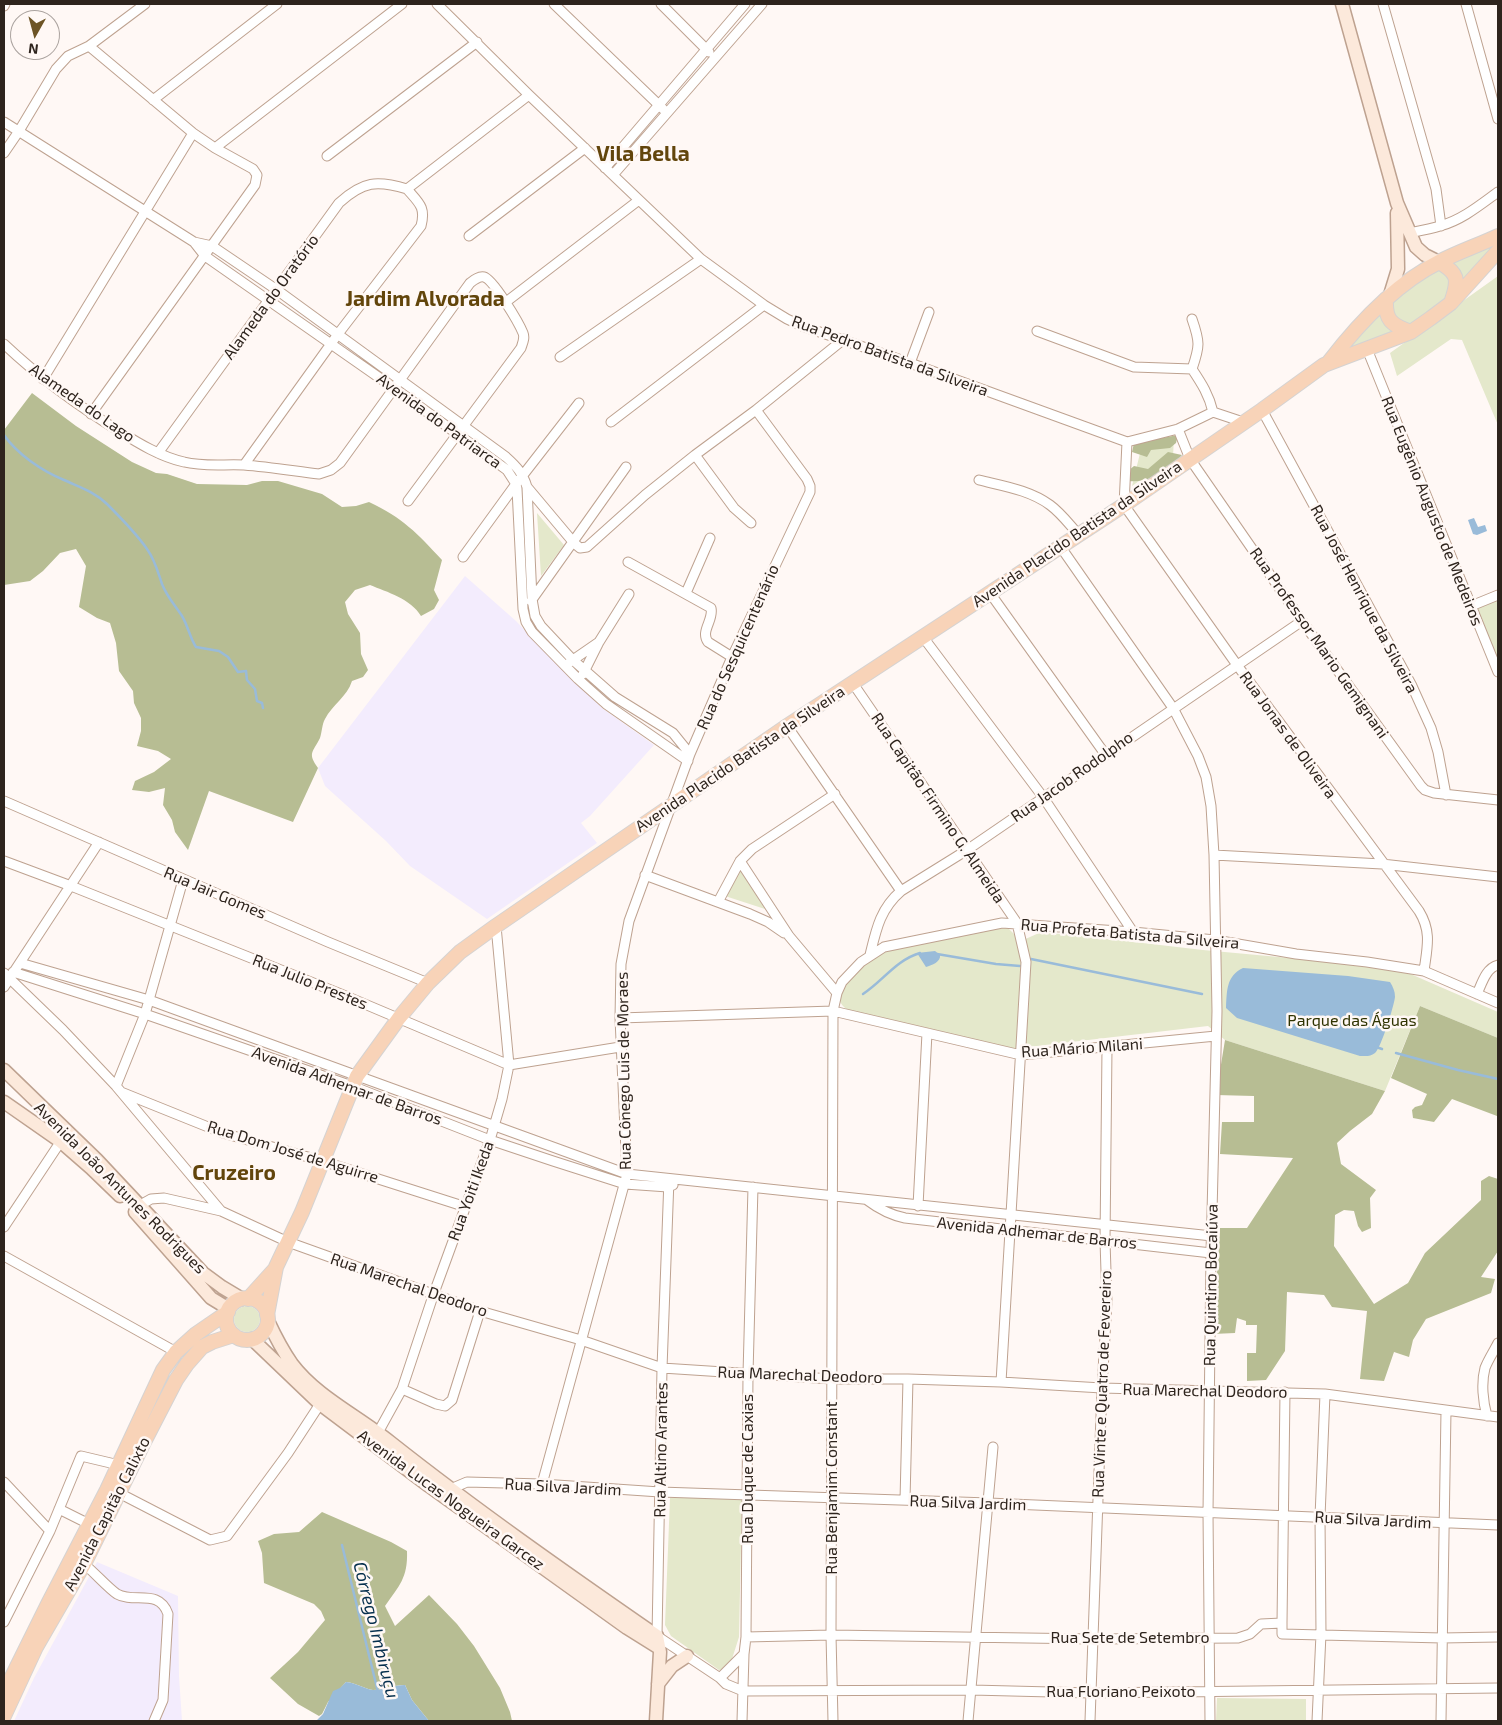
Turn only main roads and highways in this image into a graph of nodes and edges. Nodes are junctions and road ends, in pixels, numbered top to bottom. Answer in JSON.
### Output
{"nodes":[{"id":1,"x":1498,"y":236,"type":"edge"},
{"id":2,"x":1498,"y":251,"type":"edge"},
{"id":3,"x":1438,"y":262,"type":"junction"},
{"id":4,"x":1388,"y":297,"type":"junction"},
{"id":5,"x":1451,"y":303,"type":"junction"},
{"id":6,"x":1411,"y":332,"type":"junction"},
{"id":7,"x":1329,"y":362,"type":"junction"},
{"id":8,"x":276,"y":1268,"type":"junction"},
{"id":9,"x":245,"y":1299,"type":"junction"},
{"id":10,"x":228,"y":1311,"type":"junction"},
{"id":11,"x":267,"y":1318,"type":"junction"},
{"id":12,"x":234,"y":1335,"type":"junction"},
{"id":13,"x":4,"y":1692,"type":"edge"},
{"id":14,"x":4,"y":1716,"type":"edge"}],
"edges":[{"from":1,"to":3,"type":"main road","name":"Avenida Placido Batista da Silveira"},
{"from":2,"to":5,"type":"main road","name":"Avenida Placido Batista da Silveira"},
{"from":3,"to":4,"type":"main road","name":"Avenida Placido Batista da Silveira"},
{"from":3,"to":5,"type":"main road"},
{"from":4,"to":6,"type":"main road"},
{"from":4,"to":7,"type":"main road","name":"Avenida Placido Batista da Silveira"},
{"from":5,"to":6,"type":"main road","name":"Avenida Placido Batista da Silveira"},
{"from":6,"to":7,"type":"main road","name":"Avenida Placido Batista da Silveira"},
{"from":7,"to":8,"type":"main road","name":"Avenida Placido Batista da Silveira"},
{"from":8,"to":9,"type":"main road","name":"Avenida Placido Batista da Silveira"},
{"from":8,"to":11,"type":"main road","name":"Avenida Placido Batista da Silveira"},
{"from":9,"to":10,"type":"main road"},
{"from":9,"to":11,"type":"main road"},
{"from":10,"to":12,"type":"main road"},
{"from":10,"to":13,"type":"main road","name":"Avenida Capitão Calixto"},
{"from":11,"to":12,"type":"main road"},
{"from":12,"to":14,"type":"main road","name":"Avenida Capitão Calixto"}]}
